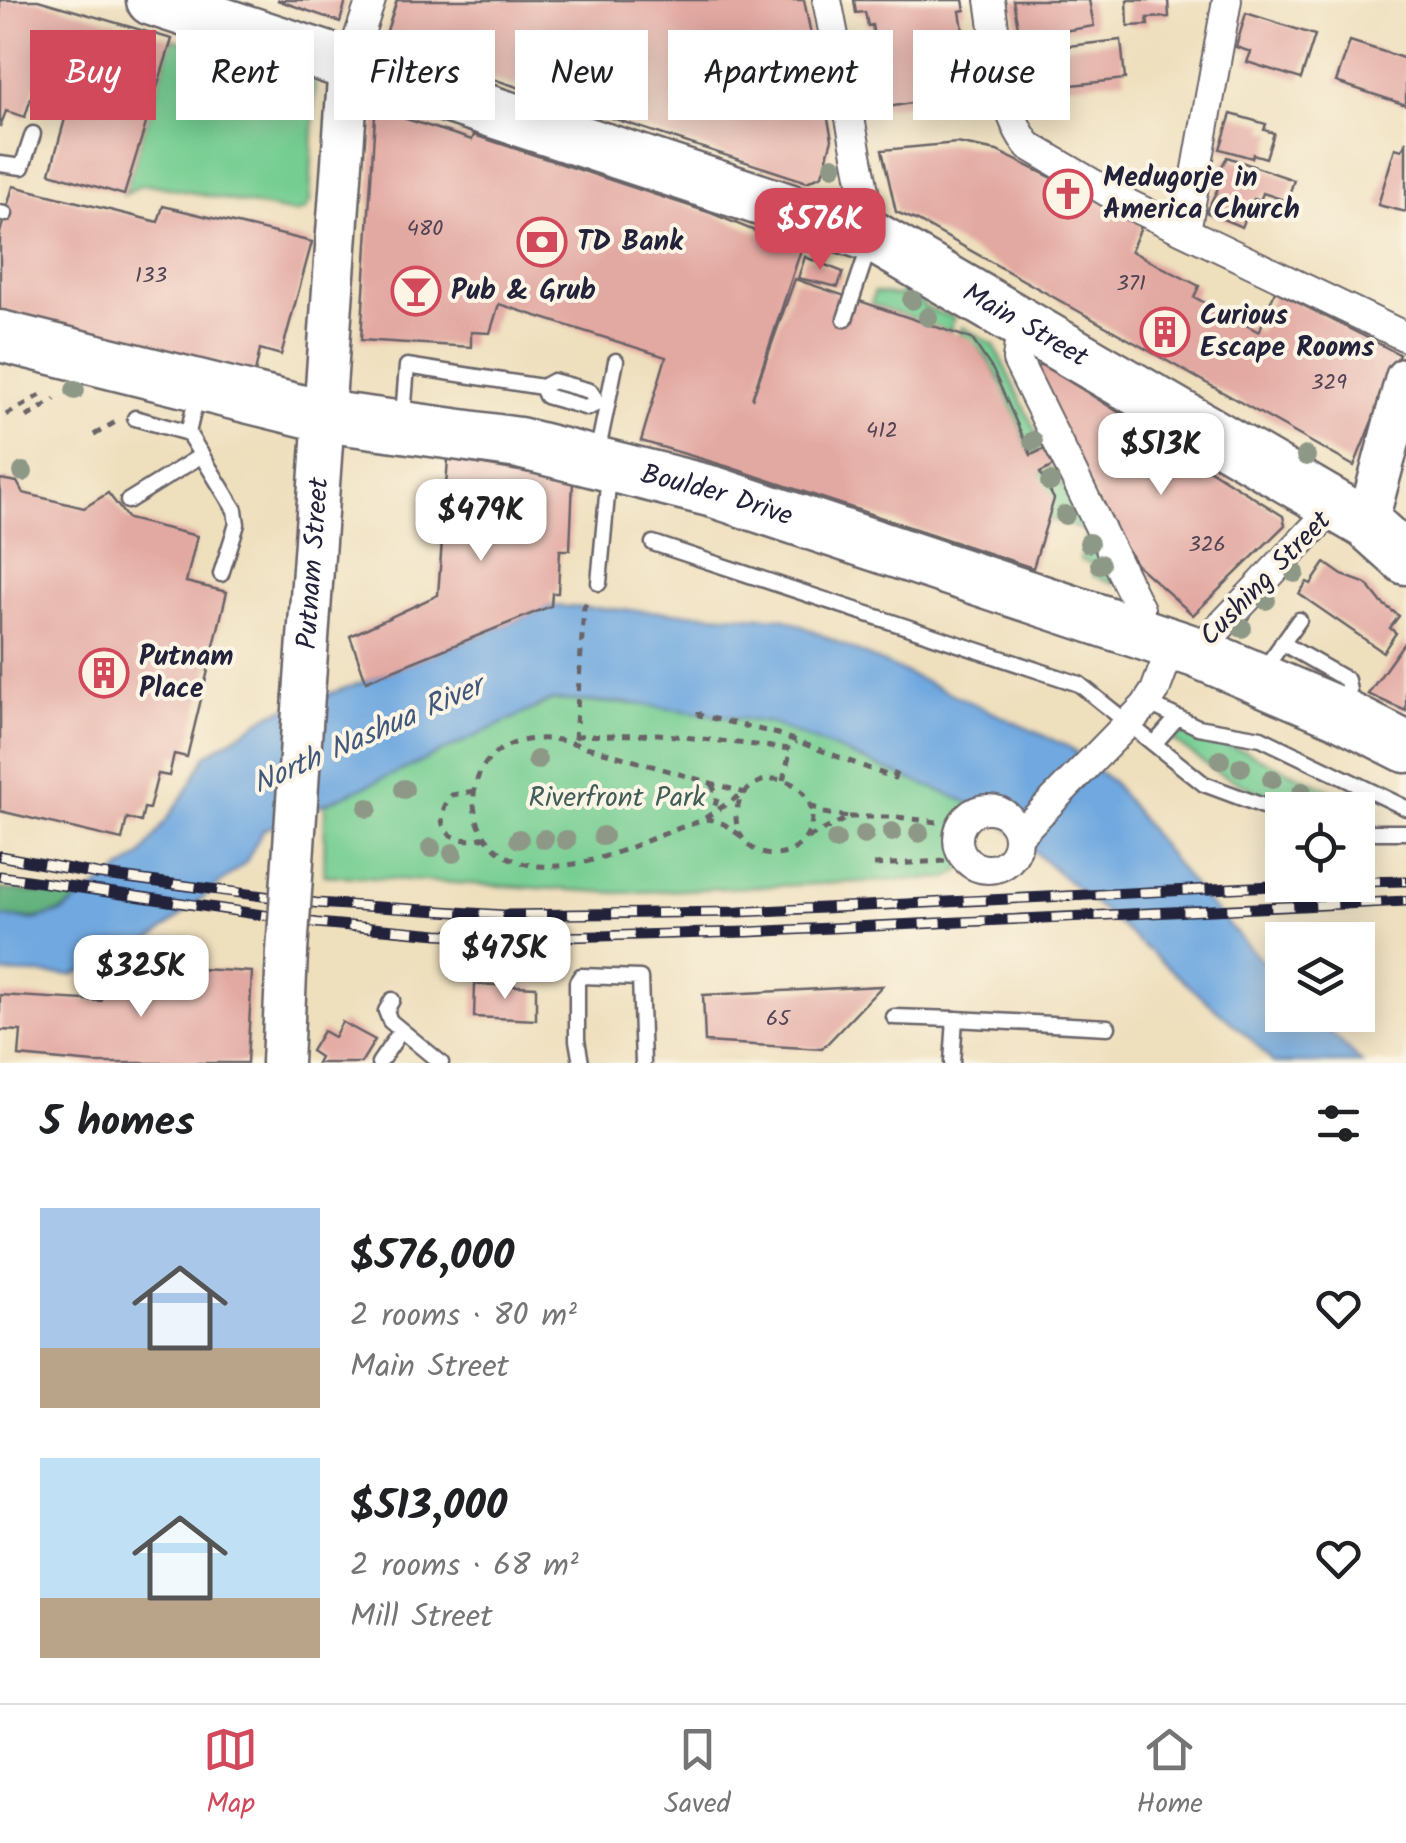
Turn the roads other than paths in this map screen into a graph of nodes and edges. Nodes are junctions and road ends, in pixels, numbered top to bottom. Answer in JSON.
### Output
{"nodes":[{"id":1,"x":152,"y":0,"type":"edge"},
{"id":2,"x":371,"y":0,"type":"edge"},
{"id":3,"x":827,"y":0,"type":"edge"},
{"id":4,"x":990,"y":0,"type":"edge"},
{"id":5,"x":1227,"y":0,"type":"edge"},
{"id":6,"x":361,"y":30,"type":"edge"},
{"id":7,"x":334,"y":60,"type":"edge"},
{"id":8,"x":495,"y":113,"type":"edge"},
{"id":9,"x":345,"y":120,"type":"edge"},
{"id":10,"x":33,"y":134,"type":"dead end"},
{"id":11,"x":0,"y":164,"type":"edge"},
{"id":12,"x":1186,"y":230,"type":"junction"},
{"id":13,"x":873,"y":236,"type":"junction"},
{"id":14,"x":845,"y":319,"type":"dead end"},
{"id":15,"x":0,"y":336,"type":"edge"},
{"id":16,"x":1406,"y":337,"type":"edge"},
{"id":17,"x":1019,"y":343,"type":"dead end"},
{"id":18,"x":616,"y":361,"type":"dead end"},
{"id":19,"x":1406,"y":378,"type":"edge"},
{"id":20,"x":199,"y":386,"type":"junction"},
{"id":21,"x":602,"y":404,"type":"junction"},
{"id":22,"x":323,"y":416,"type":"junction"},
{"id":23,"x":130,"y":417,"type":"road end"},
{"id":24,"x":403,"y":427,"type":"junction"},
{"id":25,"x":188,"y":433,"type":"junction"},
{"id":26,"x":202,"y":455,"type":"junction"},
{"id":27,"x":604,"y":462,"type":"junction"},
{"id":28,"x":128,"y":501,"type":"dead end"},
{"id":29,"x":1370,"y":521,"type":"edge"},
{"id":30,"x":654,"y":543,"type":"dead end"},
{"id":31,"x":1406,"y":559,"type":"edge"},
{"id":32,"x":221,"y":574,"type":"dead end"},
{"id":33,"x":599,"y":583,"type":"road end"},
{"id":34,"x":1299,"y":620,"type":"dead end"},
{"id":35,"x":1169,"y":636,"type":"junction"},
{"id":36,"x":1270,"y":660,"type":"junction"},
{"id":37,"x":1139,"y":712,"type":"junction"},
{"id":38,"x":1178,"y":718,"type":"junction"},
{"id":39,"x":1156,"y":743,"type":"junction"},
{"id":40,"x":1406,"y":747,"type":"edge"},
{"id":41,"x":1265,"y":807,"type":"edge"},
{"id":42,"x":1406,"y":808,"type":"edge"},
{"id":43,"x":1375,"y":832,"type":"edge"},
{"id":44,"x":1406,"y":832,"type":"edge"},
{"id":45,"x":1015,"y":848,"type":"junction"},
{"id":46,"x":392,"y":1000,"type":"dead end"},
{"id":47,"x":894,"y":1017,"type":"dead end"},
{"id":48,"x":955,"y":1018,"type":"junction"},
{"id":49,"x":1108,"y":1027,"type":"dead end"},
{"id":50,"x":401,"y":1031,"type":"junction"},
{"id":51,"x":437,"y":1062,"type":"edge"},
{"id":52,"x":282,"y":1063,"type":"edge"},
{"id":53,"x":380,"y":1063,"type":"edge"},
{"id":54,"x":581,"y":1063,"type":"edge"},
{"id":55,"x":642,"y":1063,"type":"edge"},
{"id":56,"x":952,"y":1063,"type":"edge"}],
"edges":[{"from":1,"to":7,"type":"highway","name":"Main Street"},
{"from":2,"to":6,"type":"street"},
{"from":3,"to":13,"type":"street"},
{"from":4,"to":12,"type":"street"},
{"from":5,"to":12,"type":"street"},
{"from":8,"to":13,"type":"highway","name":"Main Street"},
{"from":9,"to":22,"type":"main road","name":"Putnam Street"},
{"from":10,"to":11,"type":"lane"},
{"from":12,"to":16,"type":"street"},
{"from":13,"to":14,"type":"lane"},
{"from":13,"to":29,"type":"highway","name":"Main Street"},
{"from":15,"to":20,"type":"highway","name":"Boulder Drive"},
{"from":17,"to":35,"type":"street"},
{"from":18,"to":21,"type":"lane"},
{"from":19,"to":29,"type":"main road"},
{"from":20,"to":22,"type":"highway","name":"Boulder Drive"},
{"from":20,"to":25,"type":"lane"},
{"from":21,"to":24,"type":"lane"},
{"from":21,"to":27,"type":"lane"},
{"from":22,"to":24,"type":"highway","name":"Boulder Drive"},
{"from":22,"to":52,"type":"main road","name":"Putnam Street","bridge":true},
{"from":23,"to":25,"type":"lane"},
{"from":24,"to":27,"type":"highway","name":"Boulder Drive"},
{"from":25,"to":26,"type":"lane"},
{"from":26,"to":28,"type":"lane"},
{"from":26,"to":32,"type":"lane"},
{"from":27,"to":33,"type":"lane"},
{"from":27,"to":35,"type":"highway","name":"Boulder Drive"},
{"from":29,"to":31,"type":"highway","name":"Main Street"},
{"from":29,"to":35,"type":"street","name":"Cushing Street"},
{"from":30,"to":37,"type":"lane"},
{"from":34,"to":36,"type":"lane"},
{"from":35,"to":36,"type":"highway","name":"Boulder Drive"},
{"from":35,"to":37,"type":"street","name":"Cushing Street"},
{"from":36,"to":40,"type":"highway","name":"Boulder Drive"},
{"from":37,"to":38,"type":"lane"},
{"from":37,"to":39,"type":"lane"},
{"from":37,"to":45,"type":"street","name":"Cushing Street"},
{"from":38,"to":39,"type":"lane"},
{"from":38,"to":42,"type":"lane"},
{"from":39,"to":41,"type":"lane"},
{"from":43,"to":44,"type":"lane"},
{"from":45,"to":45,"type":"street"},
{"from":46,"to":50,"type":"lane"},
{"from":47,"to":48,"type":"lane"},
{"from":48,"to":49,"type":"lane"},
{"from":48,"to":56,"type":"lane"},
{"from":50,"to":51,"type":"lane"},
{"from":50,"to":53,"type":"lane"},
{"from":54,"to":55,"type":"lane"}]}
